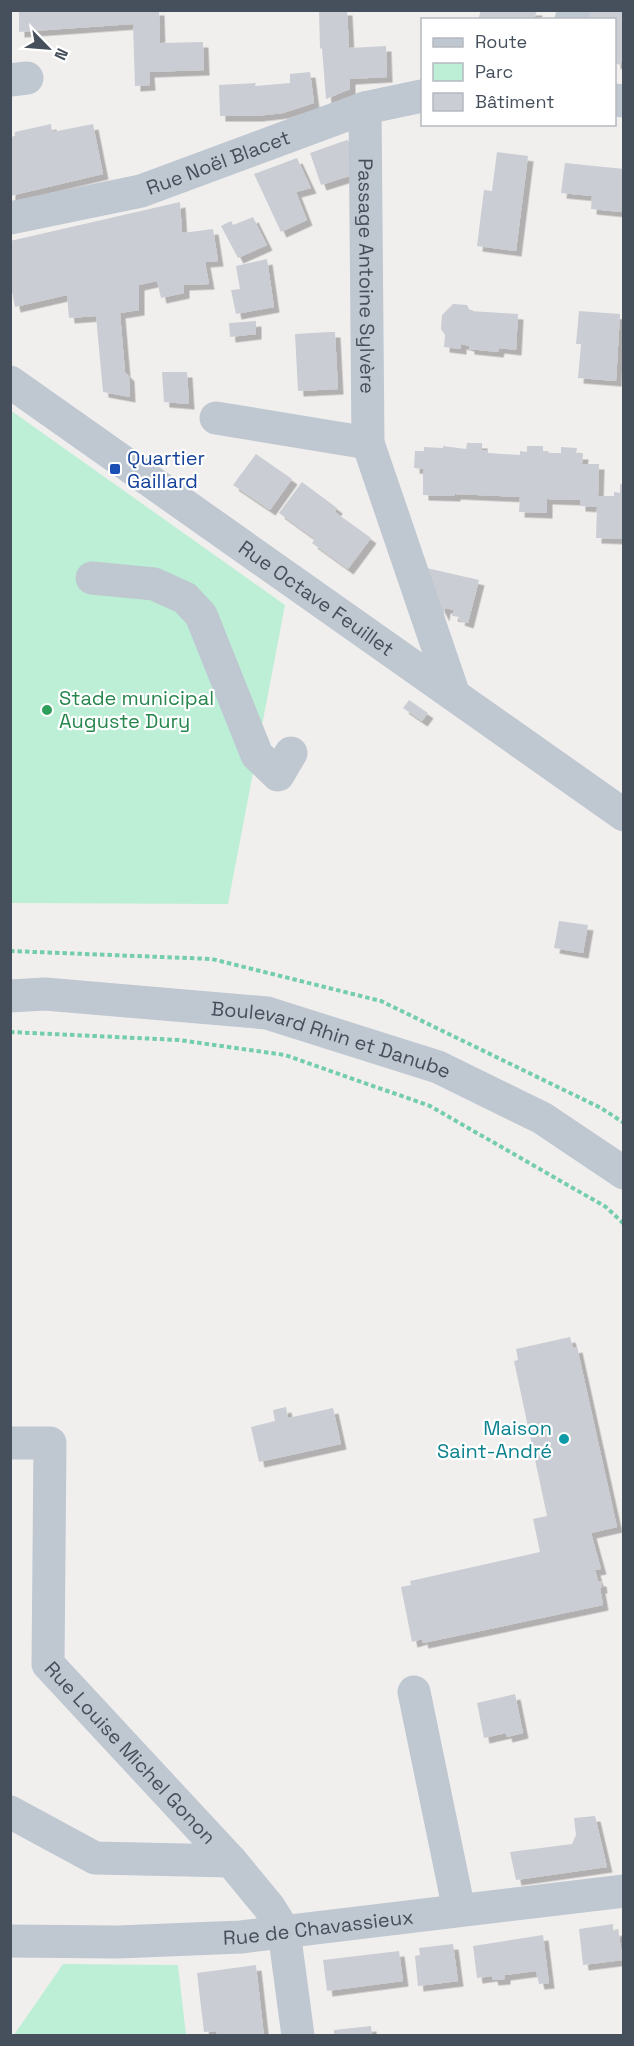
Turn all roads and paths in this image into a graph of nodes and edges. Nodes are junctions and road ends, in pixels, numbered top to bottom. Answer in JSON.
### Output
{"nodes":[{"id":1,"x":421,"y":96,"type":"edge"},
{"id":2,"x":365,"y":108,"type":"junction"},
{"id":3,"x":10,"y":218,"type":"edge"},
{"id":4,"x":10,"y":382,"type":"edge"},
{"id":5,"x":216,"y":418,"type":"dead end"},
{"id":6,"x":368,"y":443,"type":"junction"},
{"id":7,"x":92,"y":578,"type":"dead end"},
{"id":8,"x":454,"y":695,"type":"junction"},
{"id":9,"x":291,"y":753,"type":"dead end"},
{"id":10,"x":624,"y":815,"type":"edge"},
{"id":11,"x":10,"y":996,"type":"edge"},
{"id":12,"x":10,"y":1032,"type":"edge"},
{"id":13,"x":624,"y":1173,"type":"edge"},
{"id":14,"x":624,"y":1224,"type":"edge"},
{"id":15,"x":10,"y":1443,"type":"edge"},
{"id":16,"x":414,"y":1692,"type":"dead end"},
{"id":17,"x":10,"y":1812,"type":"edge"},
{"id":18,"x":231,"y":1861,"type":"junction"},
{"id":19,"x":624,"y":1891,"type":"edge"},
{"id":20,"x":459,"y":1910,"type":"junction"},
{"id":21,"x":284,"y":1931,"type":"junction"},
{"id":22,"x":10,"y":1941,"type":"edge"},
{"id":23,"x":297,"y":2036,"type":"edge"}],
"edges":[{"from":1,"to":2,"type":"street","name":"Rue Noël Blacet"},
{"from":2,"to":3,"type":"street","name":"Rue Noël Blacet"},
{"from":2,"to":6,"type":"street","name":"Passage Antoine Sylvère"},
{"from":4,"to":8,"type":"street","name":"Rue Octave Feuillet"},
{"from":5,"to":6,"type":"street"},
{"from":6,"to":8,"type":"street","name":"Passage Antoine Sylvère"},
{"from":7,"to":9,"type":"street"},
{"from":8,"to":10,"type":"street","name":"Rue Octave Feuillet"},
{"from":11,"to":13,"type":"street","name":"Boulevard Rhin et Danube"},
{"from":12,"to":14,"type":"path"},
{"from":15,"to":18,"type":"street","name":"Rue Louise Michel Gonon"},
{"from":16,"to":20,"type":"street"},
{"from":17,"to":18,"type":"street"},
{"from":18,"to":21,"type":"street","name":"Rue Louise Michel Gonon"},
{"from":19,"to":20,"type":"street","name":"Rue de Chavassieux"},
{"from":20,"to":21,"type":"street","name":"Rue de Chavassieux"},
{"from":21,"to":22,"type":"street","name":"Rue de Chavassieux"},
{"from":21,"to":23,"type":"street"}]}
